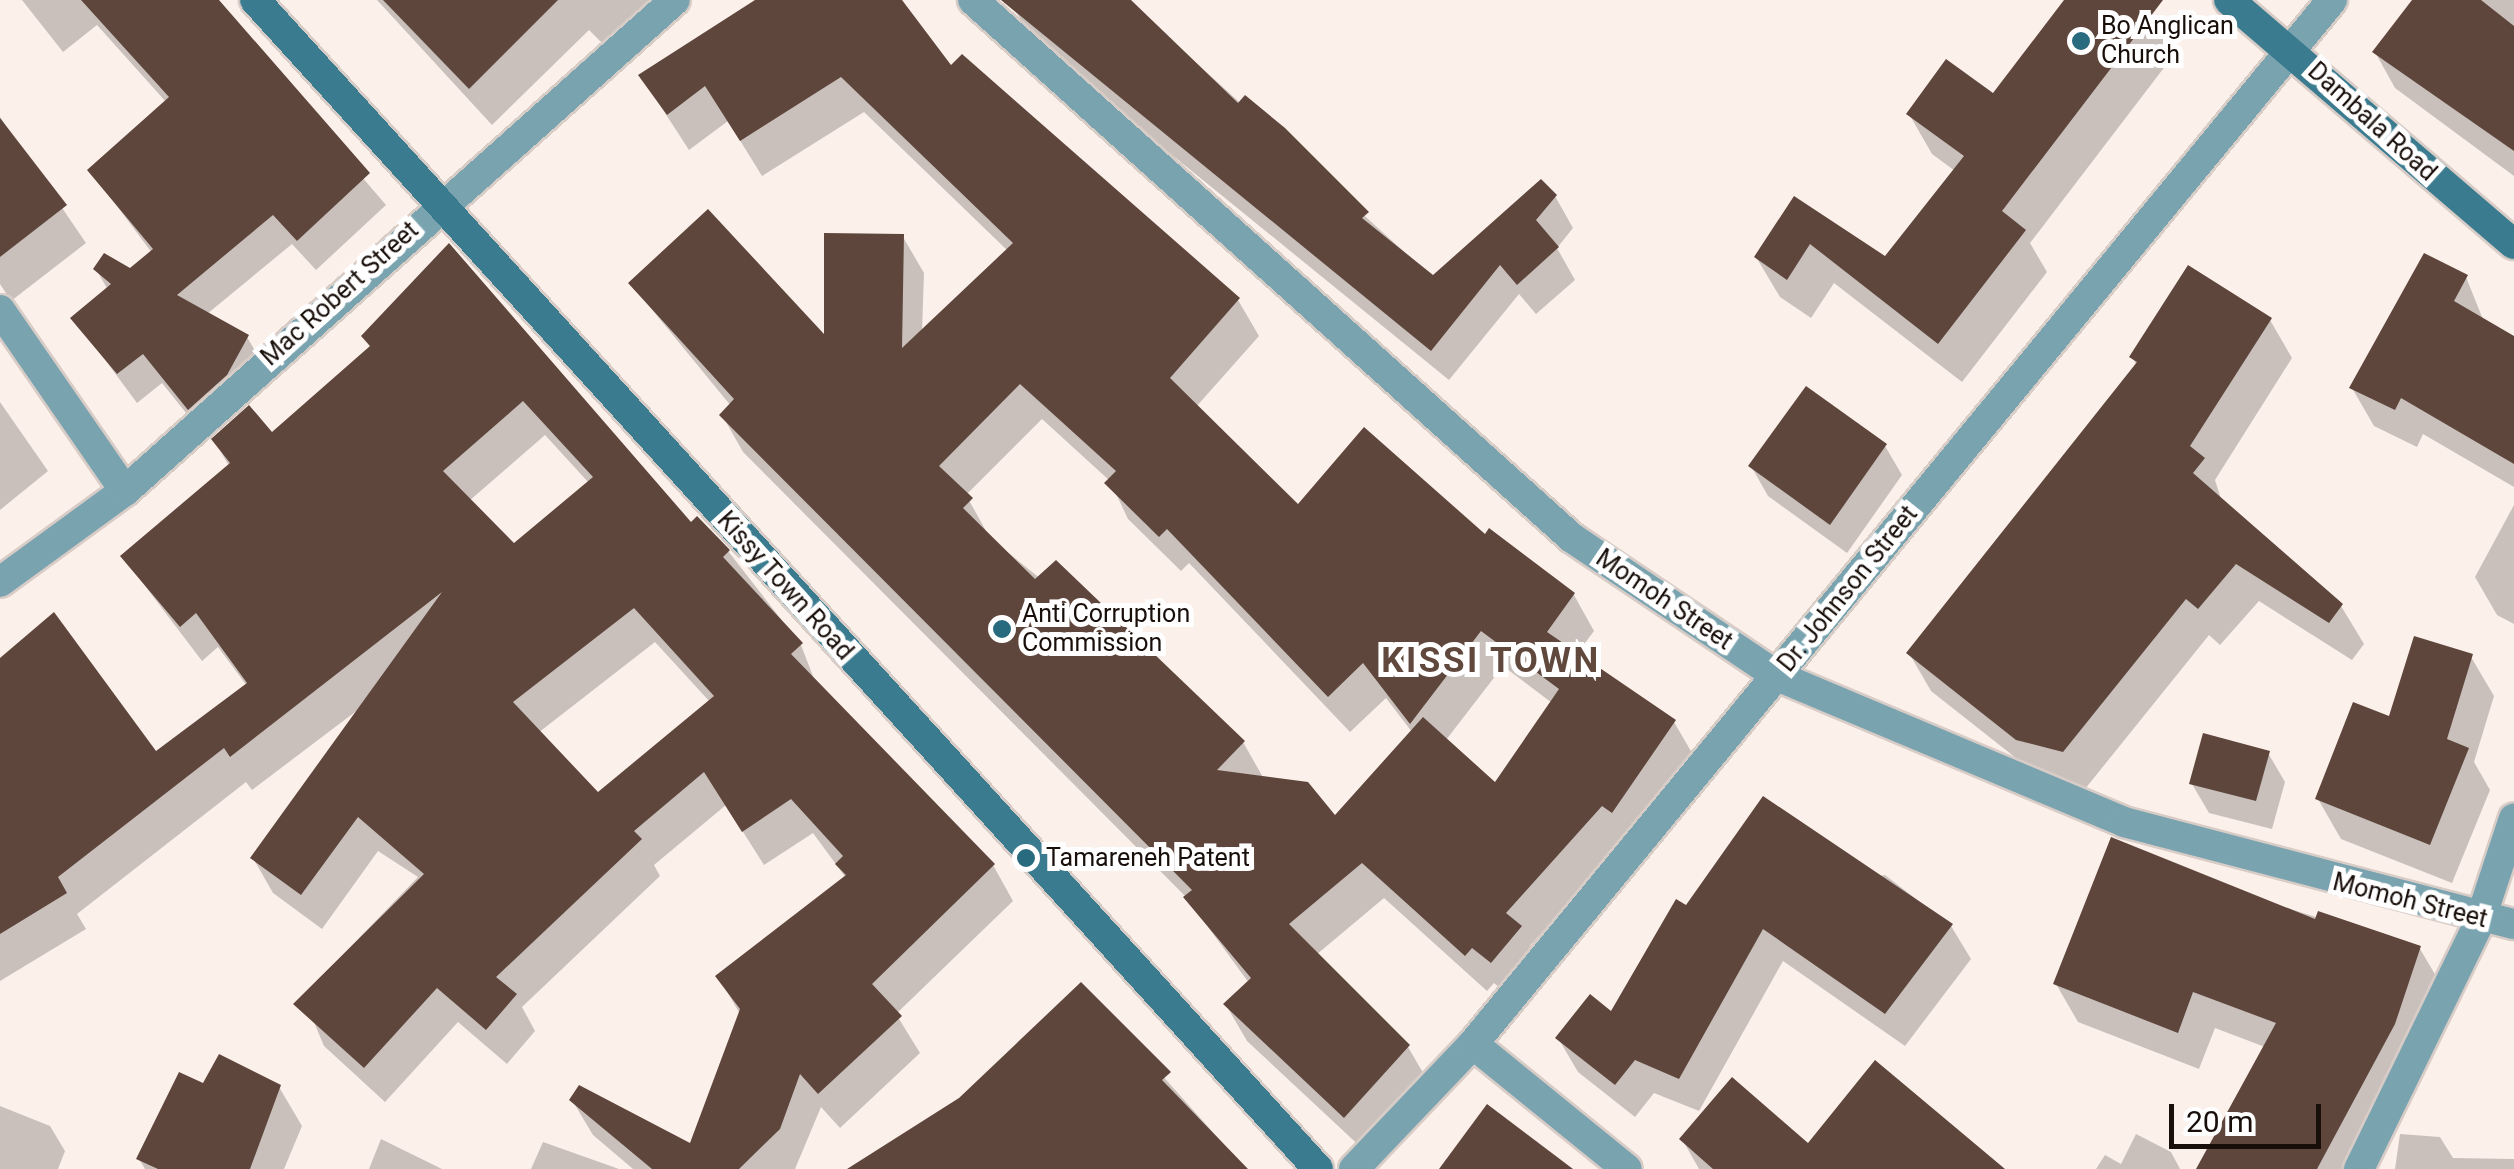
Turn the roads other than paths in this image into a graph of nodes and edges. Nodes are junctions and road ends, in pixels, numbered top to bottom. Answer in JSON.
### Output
{"nodes":[{"id":1,"x":256,"y":0,"type":"edge"},
{"id":2,"x":674,"y":0,"type":"edge"},
{"id":3,"x":973,"y":0,"type":"edge"},
{"id":4,"x":2229,"y":0,"type":"edge"},
{"id":5,"x":2332,"y":0,"type":"edge"},
{"id":6,"x":2292,"y":50,"type":"junction"},
{"id":7,"x":440,"y":203,"type":"junction"},
{"id":8,"x":2514,"y":244,"type":"edge"},
{"id":9,"x":0,"y":310,"type":"edge"},
{"id":10,"x":125,"y":491,"type":"junction"},
{"id":11,"x":0,"y":582,"type":"edge"},
{"id":12,"x":1778,"y":676,"type":"junction"},
{"id":13,"x":2514,"y":818,"type":"edge"},
{"id":14,"x":2480,"y":921,"type":"junction"},
{"id":15,"x":2514,"y":924,"type":"edge"},
{"id":16,"x":1473,"y":1044,"type":"junction"},
{"id":17,"x":2373,"y":1136,"type":"junction"},
{"id":18,"x":1318,"y":1169,"type":"edge"},
{"id":19,"x":1354,"y":1169,"type":"edge"},
{"id":20,"x":1627,"y":1169,"type":"edge"},
{"id":21,"x":2359,"y":1169,"type":"edge"},
{"id":22,"x":2376,"y":1169,"type":"edge"}],
"edges":[{"from":1,"to":7,"type":"street","name":"Kissy Town Road"},
{"from":2,"to":7,"type":"street","name":"Mac Robert Street"},
{"from":3,"to":12,"type":"street","name":"Momoh Street"},
{"from":4,"to":6,"type":"street","name":"Dambala Road"},
{"from":5,"to":6,"type":"street","name":"Dr. Johnson Street"},
{"from":6,"to":8,"type":"street","name":"Dambala Road"},
{"from":6,"to":12,"type":"street","name":"Dr. Johnson Street"},
{"from":7,"to":10,"type":"street","name":"Mac Robert Street"},
{"from":7,"to":18,"type":"street","name":"Kissy Town Road"},
{"from":9,"to":10,"type":"street"},
{"from":10,"to":11,"type":"street","name":"Mac Robert Street"},
{"from":12,"to":14,"type":"street","name":"Momoh Street"},
{"from":12,"to":16,"type":"street","name":"Dr. Johnson Street"},
{"from":13,"to":14,"type":"street"},
{"from":14,"to":15,"type":"street","name":"Momoh Street"},
{"from":14,"to":17,"type":"street"},
{"from":16,"to":19,"type":"street","name":"Dr. Johnson Street"},
{"from":16,"to":20,"type":"street"},
{"from":17,"to":21,"type":"street"},
{"from":17,"to":22,"type":"street"}]}
